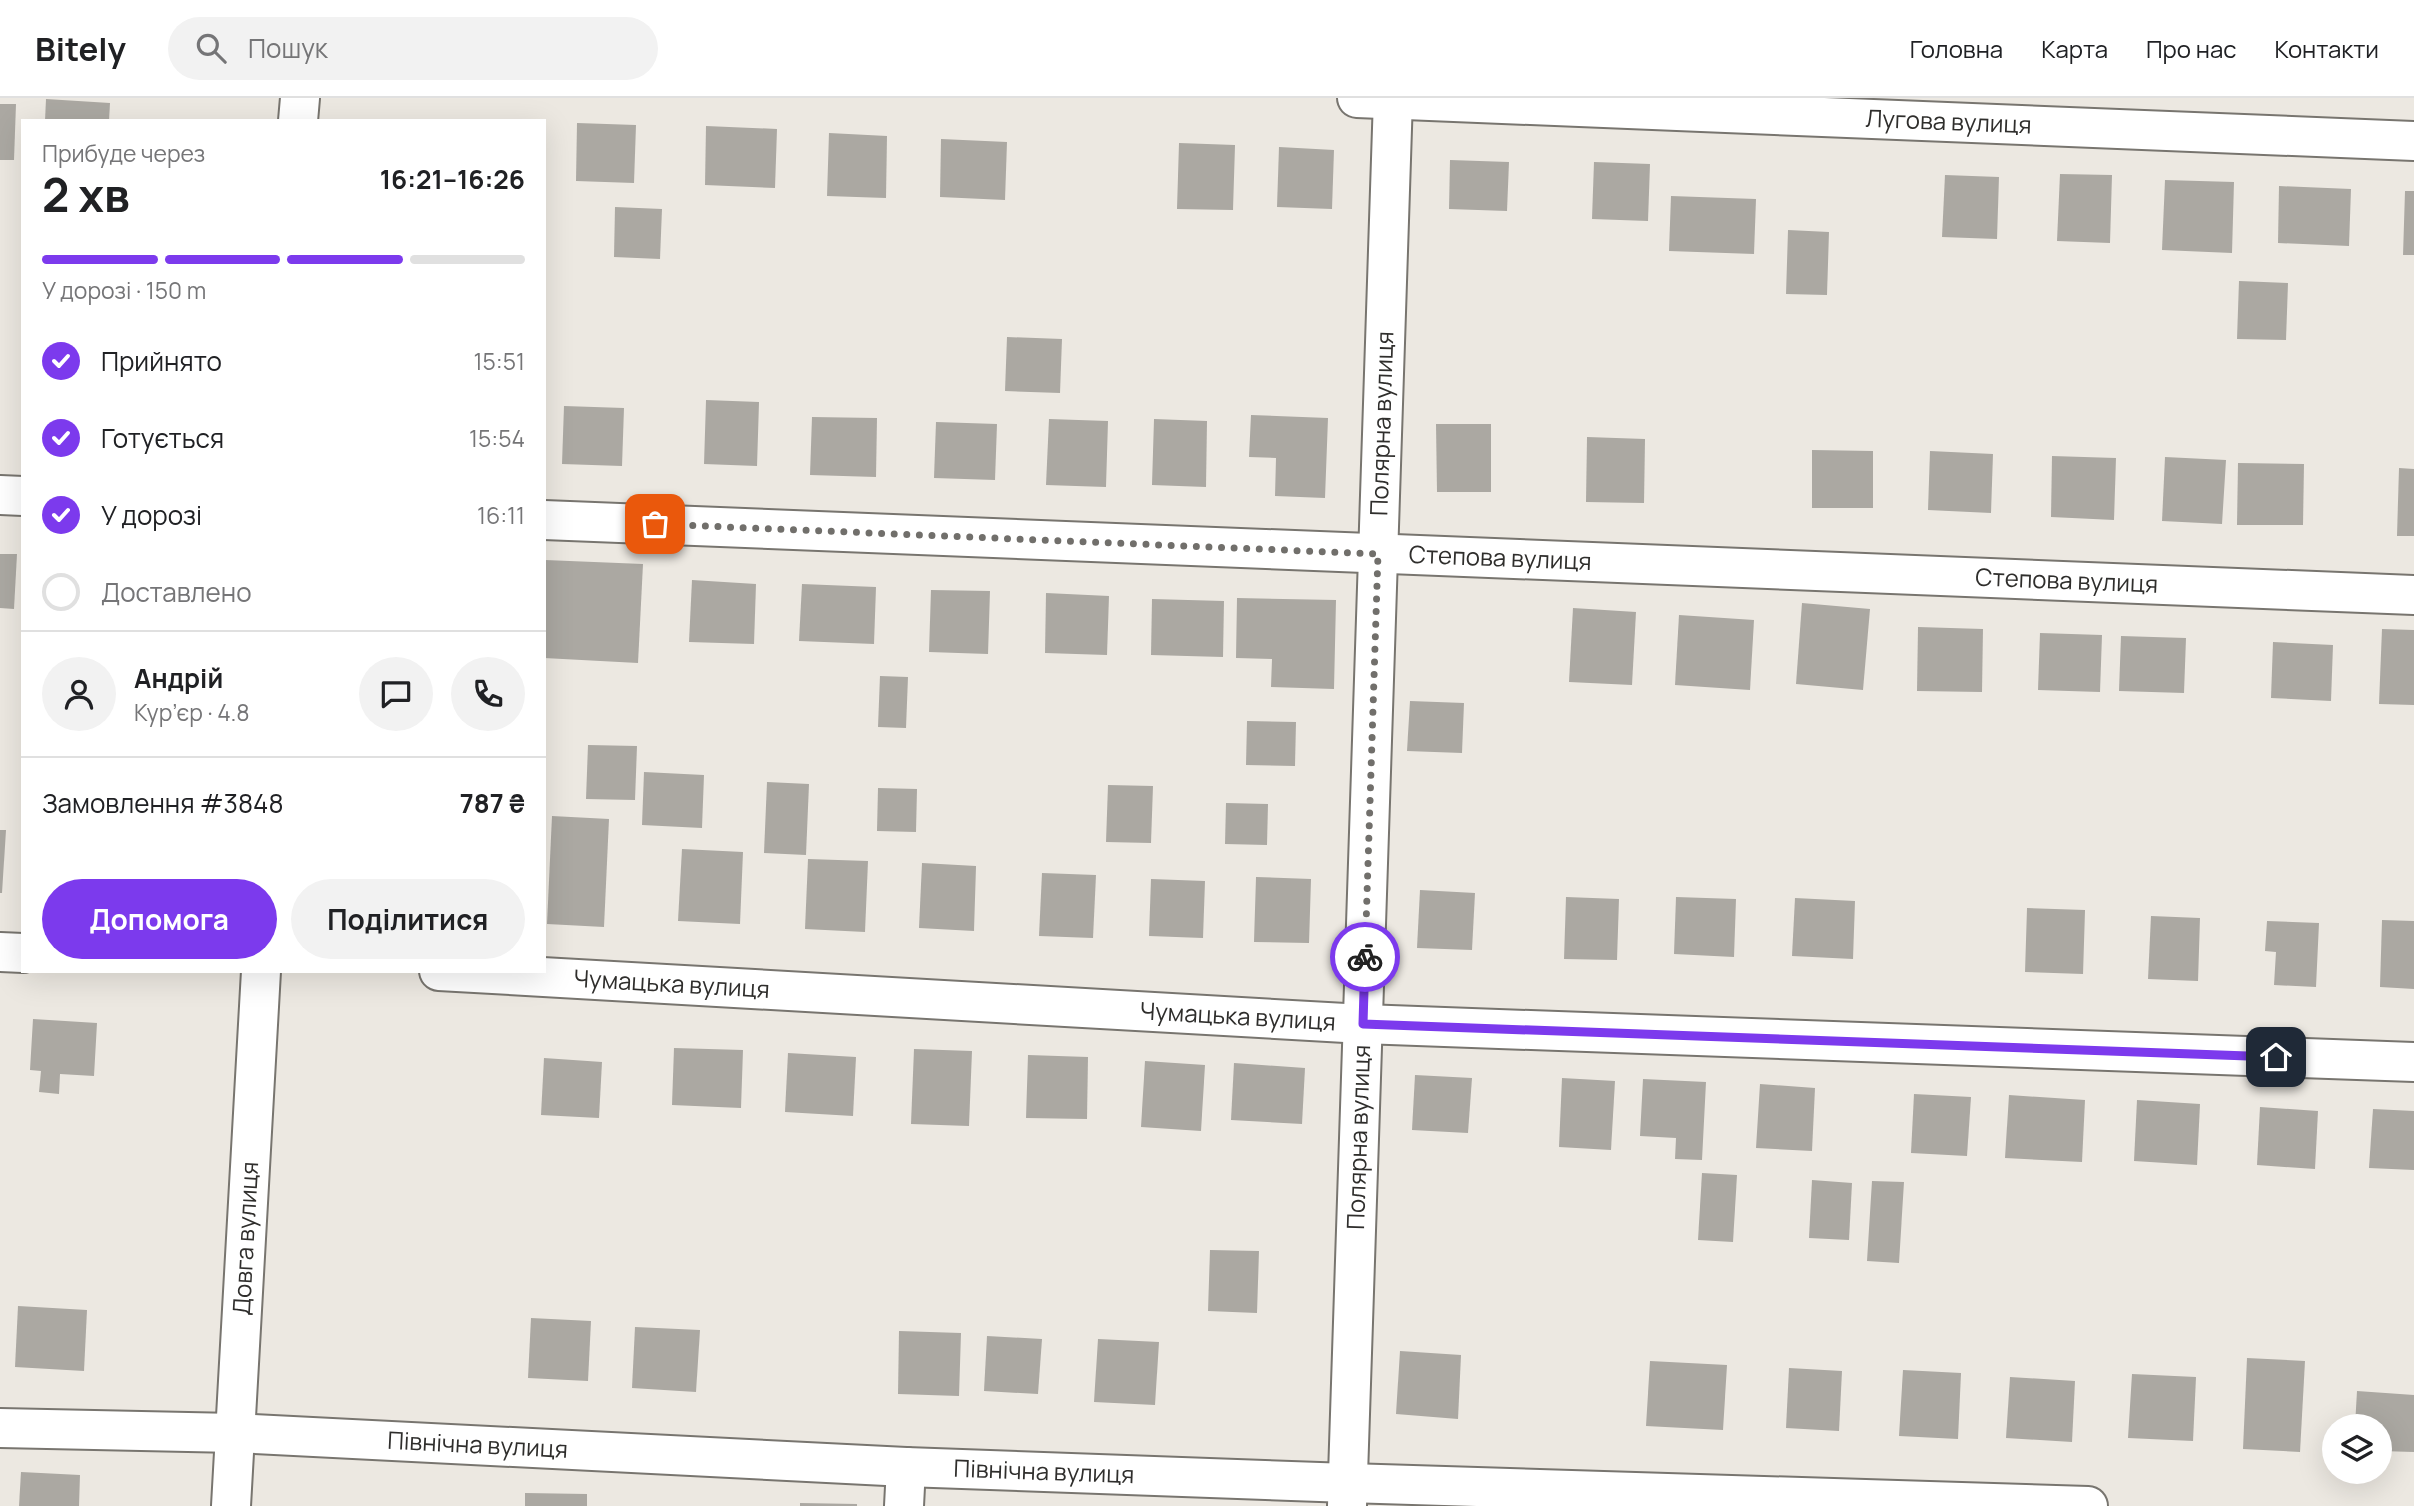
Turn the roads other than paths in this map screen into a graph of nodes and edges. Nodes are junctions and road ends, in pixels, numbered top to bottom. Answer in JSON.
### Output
{"nodes":[{"id":1,"x":300,"y":98,"type":"edge"},
{"id":2,"x":1381,"y":99,"type":"edge"},
{"id":3,"x":298,"y":119,"type":"edge"},
{"id":4,"x":2414,"y":142,"type":"edge"},
{"id":5,"x":0,"y":495,"type":"edge"},
{"id":6,"x":21,"y":496,"type":"edge"},
{"id":7,"x":546,"y":520,"type":"edge"},
{"id":8,"x":1378,"y":554,"type":"junction"},
{"id":9,"x":2414,"y":595,"type":"edge"},
{"id":10,"x":0,"y":953,"type":"edge"},
{"id":11,"x":21,"y":953,"type":"edge"},
{"id":12,"x":261,"y":973,"type":"edge"},
{"id":13,"x":474,"y":973,"type":"edge"},
{"id":14,"x":1363,"y":1024,"type":"junction"},
{"id":15,"x":2414,"y":1062,"type":"edge"},
{"id":16,"x":0,"y":1428,"type":"edge"},
{"id":17,"x":234,"y":1433,"type":"junction"},
{"id":18,"x":906,"y":1467,"type":"junction"},
{"id":19,"x":1348,"y":1495,"type":"edge"},
{"id":20,"x":231,"y":1506,"type":"edge"},
{"id":21,"x":904,"y":1506,"type":"edge"},
{"id":22,"x":2088,"y":1506,"type":"edge"}],
"edges":[{"from":1,"to":3,"type":"street"},
{"from":2,"to":4,"type":"street","name":"Лугова вулиця"},
{"from":2,"to":8,"type":"street","name":"Полярна вулиця"},
{"from":5,"to":6,"type":"street"},
{"from":7,"to":8,"type":"street","name":"Степова вулиця"},
{"from":8,"to":9,"type":"street","name":"Степова вулиця"},
{"from":8,"to":14,"type":"street","name":"Полярна вулиця"},
{"from":10,"to":11,"type":"street"},
{"from":12,"to":17,"type":"street","name":"Довга вулиця"},
{"from":13,"to":14,"type":"street","name":"Чумацька вулиця"},
{"from":14,"to":15,"type":"street","name":"Чумацька вулиця"},
{"from":14,"to":19,"type":"street","name":"Полярна вулиця"},
{"from":16,"to":17,"type":"street","name":"Північна вулиця"},
{"from":17,"to":18,"type":"street","name":"Північна вулиця"},
{"from":17,"to":20,"type":"street","name":"Довга вулиця"},
{"from":18,"to":19,"type":"street","name":"Північна вулиця"},
{"from":18,"to":21,"type":"street"},
{"from":19,"to":22,"type":"street","name":"Північна вулиця"}]}
